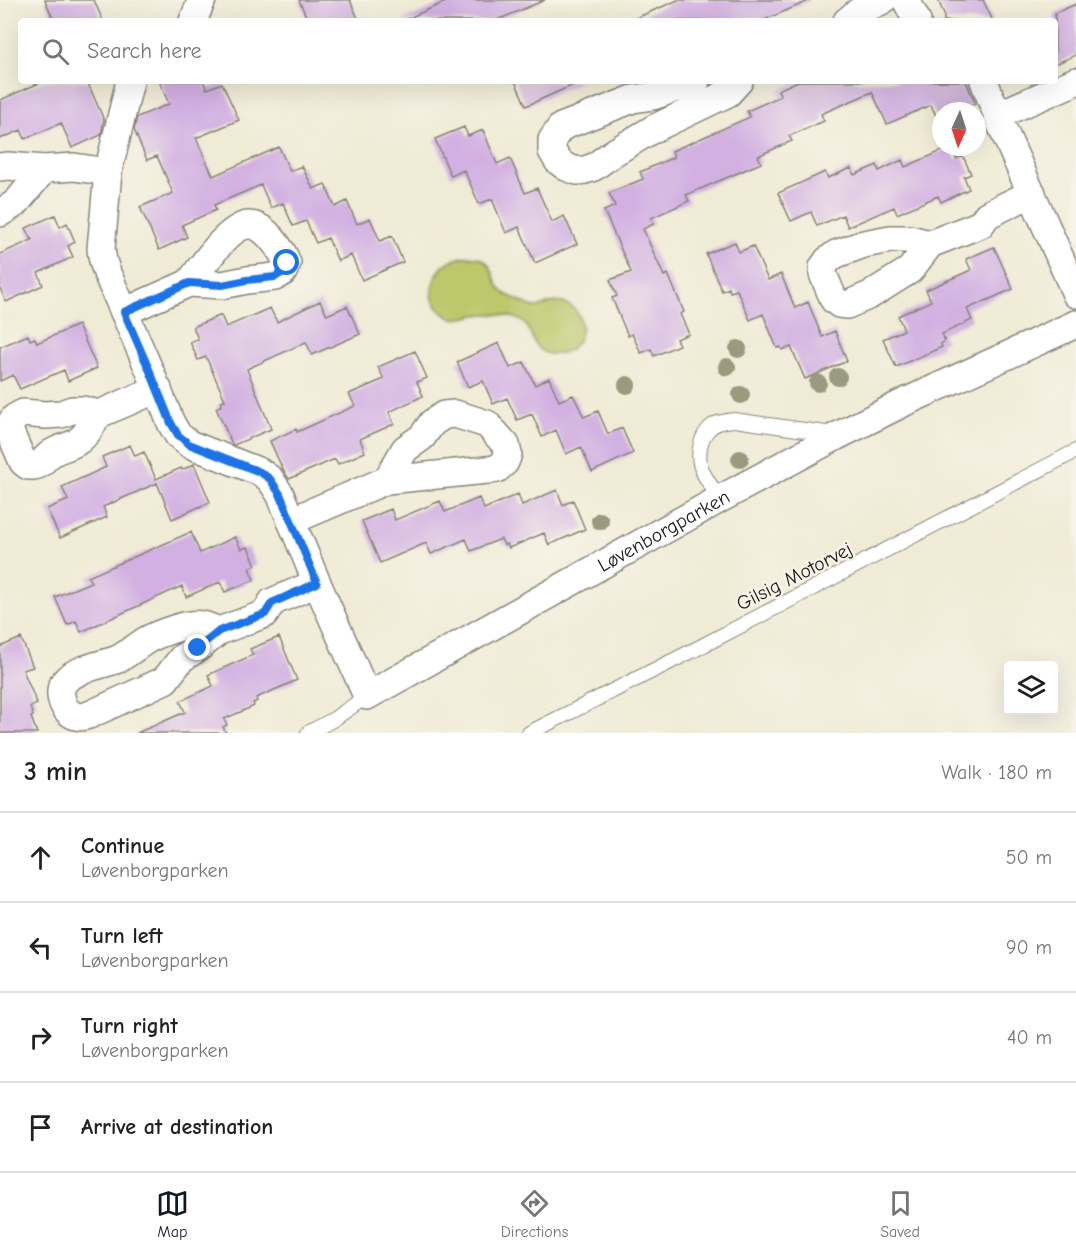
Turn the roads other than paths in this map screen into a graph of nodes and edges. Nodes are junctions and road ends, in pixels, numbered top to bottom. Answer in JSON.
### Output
{"nodes":[{"id":1,"x":202,"y":0,"type":"edge"},
{"id":2,"x":883,"y":0,"type":"edge"},
{"id":3,"x":906,"y":0,"type":"edge"},
{"id":4,"x":194,"y":18,"type":"edge"},
{"id":5,"x":851,"y":18,"type":"edge"},
{"id":6,"x":915,"y":18,"type":"edge"},
{"id":7,"x":1076,"y":81,"type":"edge"},
{"id":8,"x":129,"y":84,"type":"edge"},
{"id":9,"x":687,"y":84,"type":"edge"},
{"id":10,"x":736,"y":84,"type":"edge"},
{"id":11,"x":985,"y":84,"type":"edge"},
{"id":12,"x":998,"y":114,"type":"junction"},
{"id":13,"x":0,"y":167,"type":"edge"},
{"id":14,"x":44,"y":169,"type":"junction"},
{"id":15,"x":108,"y":172,"type":"junction"},
{"id":16,"x":1032,"y":193,"type":"junction"},
{"id":17,"x":0,"y":213,"type":"edge"},
{"id":18,"x":930,"y":244,"type":"dead end"},
{"id":19,"x":189,"y":283,"type":"dead end"},
{"id":20,"x":1076,"y":294,"type":"edge"},
{"id":21,"x":124,"y":312,"type":"junction"},
{"id":22,"x":1076,"y":324,"type":"edge"},
{"id":23,"x":158,"y":389,"type":"junction"},
{"id":24,"x":99,"y":414,"type":"dead end"},
{"id":25,"x":841,"y":435,"type":"junction"},
{"id":26,"x":1076,"y":452,"type":"edge"},
{"id":27,"x":387,"y":480,"type":"dead end"},
{"id":28,"x":720,"y":499,"type":"junction"},
{"id":29,"x":291,"y":521,"type":"junction"},
{"id":30,"x":317,"y":583,"type":"junction"},
{"id":31,"x":219,"y":631,"type":"junction"},
{"id":32,"x":367,"y":696,"type":"junction"},
{"id":33,"x":308,"y":733,"type":"edge"},
{"id":34,"x":529,"y":733,"type":"edge"}],
"edges":[{"from":1,"to":4,"type":"street"},
{"from":2,"to":5,"type":"street"},
{"from":3,"to":6,"type":"street"},
{"from":7,"to":12,"type":"street"},
{"from":8,"to":15,"type":"street"},
{"from":9,"to":10,"type":"street"},
{"from":11,"to":12,"type":"street"},
{"from":12,"to":16,"type":"street"},
{"from":13,"to":14,"type":"street"},
{"from":14,"to":15,"type":"street"},
{"from":14,"to":17,"type":"street"},
{"from":15,"to":21,"type":"street"},
{"from":16,"to":18,"type":"street"},
{"from":16,"to":20,"type":"street"},
{"from":19,"to":21,"type":"street"},
{"from":21,"to":23,"type":"street"},
{"from":22,"to":25,"type":"street","name":"Løvenborgparken"},
{"from":23,"to":24,"type":"street"},
{"from":23,"to":29,"type":"street"},
{"from":25,"to":28,"type":"street","name":"Løvenborgparken"},
{"from":25,"to":28,"type":"lane"},
{"from":26,"to":34,"type":"lane","name":"Gilsig Motorvej"},
{"from":27,"to":29,"type":"street"},
{"from":28,"to":32,"type":"street","name":"Løvenborgparken"},
{"from":29,"to":30,"type":"street"},
{"from":30,"to":31,"type":"street"},
{"from":30,"to":32,"type":"street"},
{"from":31,"to":31,"type":"street"},
{"from":32,"to":33,"type":"lane"}]}
